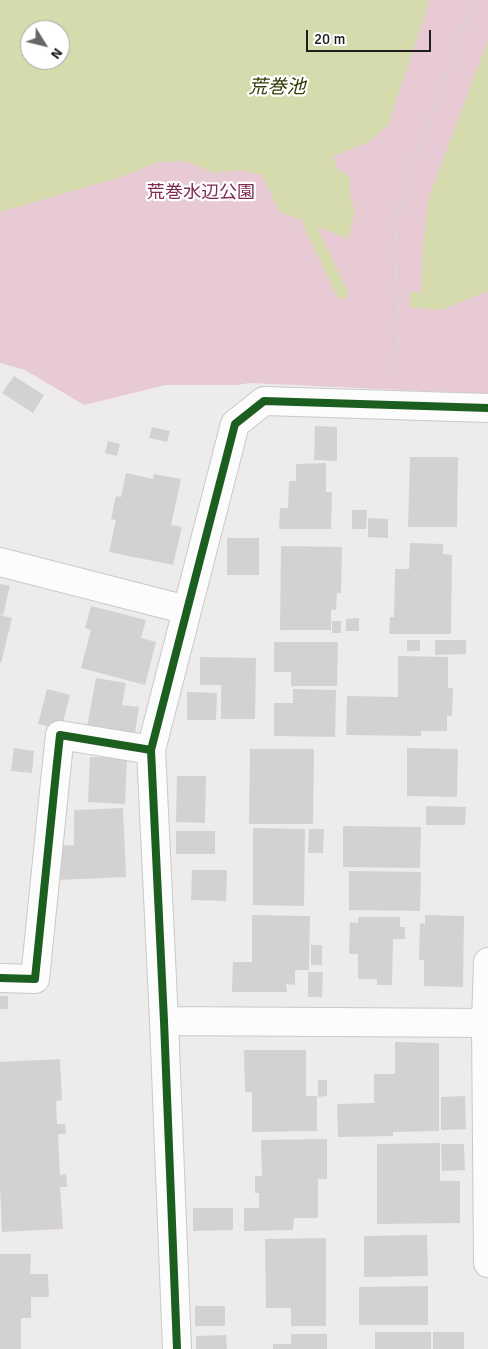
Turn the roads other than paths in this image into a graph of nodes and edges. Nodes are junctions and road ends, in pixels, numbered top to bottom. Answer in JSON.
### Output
{"nodes":[{"id":1,"x":488,"y":408,"type":"edge"},
{"id":2,"x":0,"y":562,"type":"edge"},
{"id":3,"x":187,"y":610,"type":"junction"},
{"id":4,"x":151,"y":750,"type":"junction"},
{"id":5,"x":488,"y":962,"type":"edge"},
{"id":6,"x":0,"y":978,"type":"edge"},
{"id":7,"x":164,"y":1021,"type":"junction"},
{"id":8,"x":487,"y":1023,"type":"edge"},
{"id":9,"x":488,"y":1263,"type":"edge"},
{"id":10,"x":178,"y":1349,"type":"edge"}],
"edges":[{"from":1,"to":3,"type":"street"},
{"from":2,"to":3,"type":"street"},
{"from":3,"to":4,"type":"street"},
{"from":4,"to":6,"type":"street"},
{"from":4,"to":7,"type":"street"},
{"from":5,"to":8,"type":"street"},
{"from":7,"to":8,"type":"street"},
{"from":7,"to":10,"type":"street"},
{"from":8,"to":9,"type":"street"}]}
